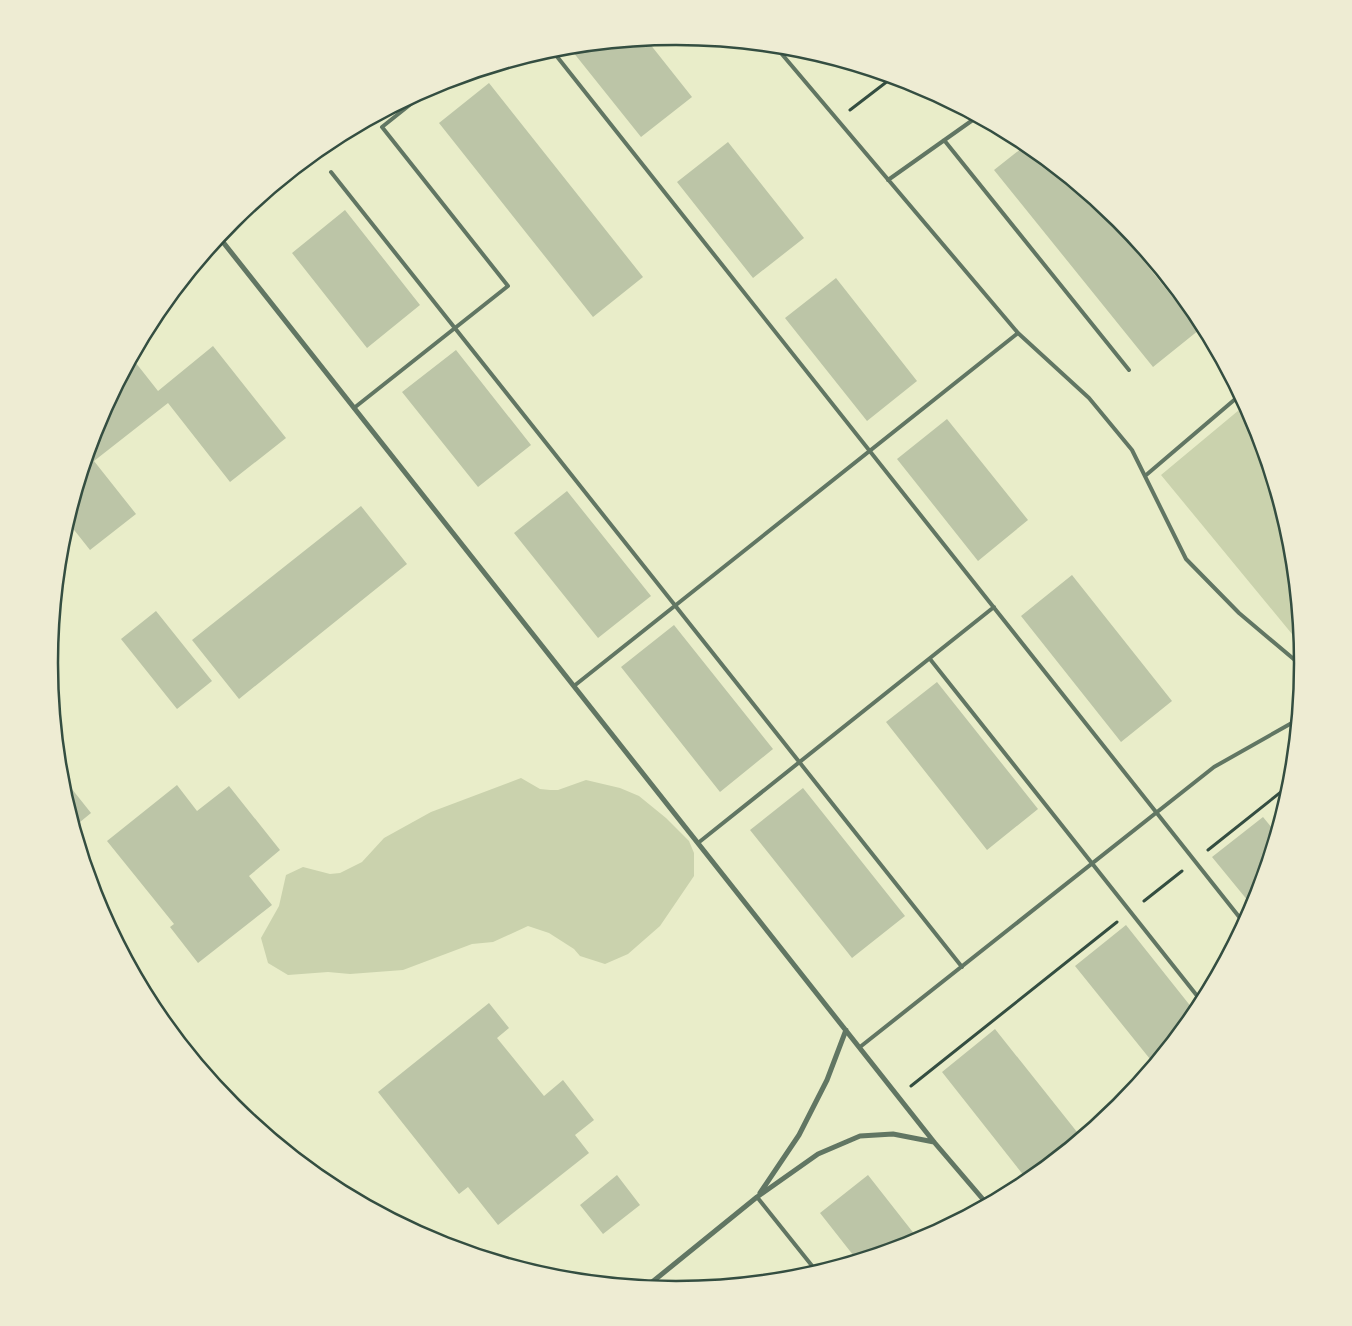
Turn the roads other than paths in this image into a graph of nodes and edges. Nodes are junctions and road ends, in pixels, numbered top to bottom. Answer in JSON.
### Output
{"nodes":[{"id":1,"x":782,"y":54,"type":"edge"},
{"id":2,"x":557,"y":57,"type":"edge"},
{"id":3,"x":407,"y":107,"type":"edge"},
{"id":4,"x":971,"y":121,"type":"edge"},
{"id":5,"x":944,"y":140,"type":"junction"},
{"id":6,"x":331,"y":172,"type":"dead end"},
{"id":7,"x":888,"y":180,"type":"junction"},
{"id":8,"x":223,"y":243,"type":"edge"},
{"id":9,"x":455,"y":328,"type":"junction"},
{"id":10,"x":1018,"y":333,"type":"junction"},
{"id":11,"x":1129,"y":370,"type":"dead end"},
{"id":12,"x":1235,"y":400,"type":"edge"},
{"id":13,"x":354,"y":408,"type":"junction"},
{"id":14,"x":870,"y":451,"type":"junction"},
{"id":15,"x":1145,"y":476,"type":"junction"},
{"id":16,"x":675,"y":605,"type":"junction"},
{"id":17,"x":994,"y":608,"type":"junction"},
{"id":18,"x":930,"y":658,"type":"junction"},
{"id":19,"x":1294,"y":659,"type":"edge"},
{"id":20,"x":574,"y":686,"type":"junction"},
{"id":21,"x":1291,"y":724,"type":"edge"},
{"id":22,"x":799,"y":762,"type":"junction"},
{"id":23,"x":1156,"y":812,"type":"junction"},
{"id":24,"x":698,"y":842,"type":"junction"},
{"id":25,"x":1092,"y":863,"type":"junction"},
{"id":26,"x":1239,"y":917,"type":"edge"},
{"id":27,"x":962,"y":967,"type":"junction"},
{"id":28,"x":1197,"y":995,"type":"edge"},
{"id":29,"x":846,"y":1030,"type":"junction"},
{"id":30,"x":860,"y":1047,"type":"junction"},
{"id":31,"x":934,"y":1142,"type":"junction"},
{"id":32,"x":757,"y":1197,"type":"junction"},
{"id":33,"x":983,"y":1199,"type":"edge"},
{"id":34,"x":812,"y":1266,"type":"edge"},
{"id":35,"x":654,"y":1280,"type":"edge"}],
"edges":[{"from":1,"to":7,"type":"lane"},
{"from":2,"to":14,"type":"lane"},
{"from":3,"to":9,"type":"lane"},
{"from":4,"to":5,"type":"lane"},
{"from":5,"to":7,"type":"lane"},
{"from":5,"to":11,"type":"lane"},
{"from":6,"to":9,"type":"lane"},
{"from":7,"to":10,"type":"lane"},
{"from":8,"to":13,"type":"street"},
{"from":9,"to":13,"type":"lane"},
{"from":9,"to":16,"type":"lane"},
{"from":10,"to":14,"type":"lane"},
{"from":10,"to":15,"type":"lane"},
{"from":12,"to":15,"type":"lane"},
{"from":13,"to":20,"type":"street"},
{"from":14,"to":16,"type":"lane"},
{"from":14,"to":17,"type":"lane"},
{"from":15,"to":19,"type":"lane"},
{"from":16,"to":20,"type":"lane"},
{"from":16,"to":22,"type":"lane"},
{"from":17,"to":18,"type":"lane"},
{"from":17,"to":23,"type":"lane"},
{"from":18,"to":22,"type":"lane"},
{"from":18,"to":25,"type":"lane"},
{"from":20,"to":24,"type":"street"},
{"from":21,"to":23,"type":"lane"},
{"from":22,"to":24,"type":"lane"},
{"from":22,"to":27,"type":"lane"},
{"from":23,"to":25,"type":"lane"},
{"from":23,"to":26,"type":"lane"},
{"from":24,"to":29,"type":"street"},
{"from":25,"to":27,"type":"lane"},
{"from":25,"to":28,"type":"lane"},
{"from":27,"to":30,"type":"lane"},
{"from":29,"to":30,"type":"street"},
{"from":29,"to":32,"type":"street"},
{"from":30,"to":31,"type":"street"},
{"from":31,"to":32,"type":"street"},
{"from":31,"to":33,"type":"street"},
{"from":32,"to":34,"type":"lane"},
{"from":32,"to":35,"type":"street"}]}
